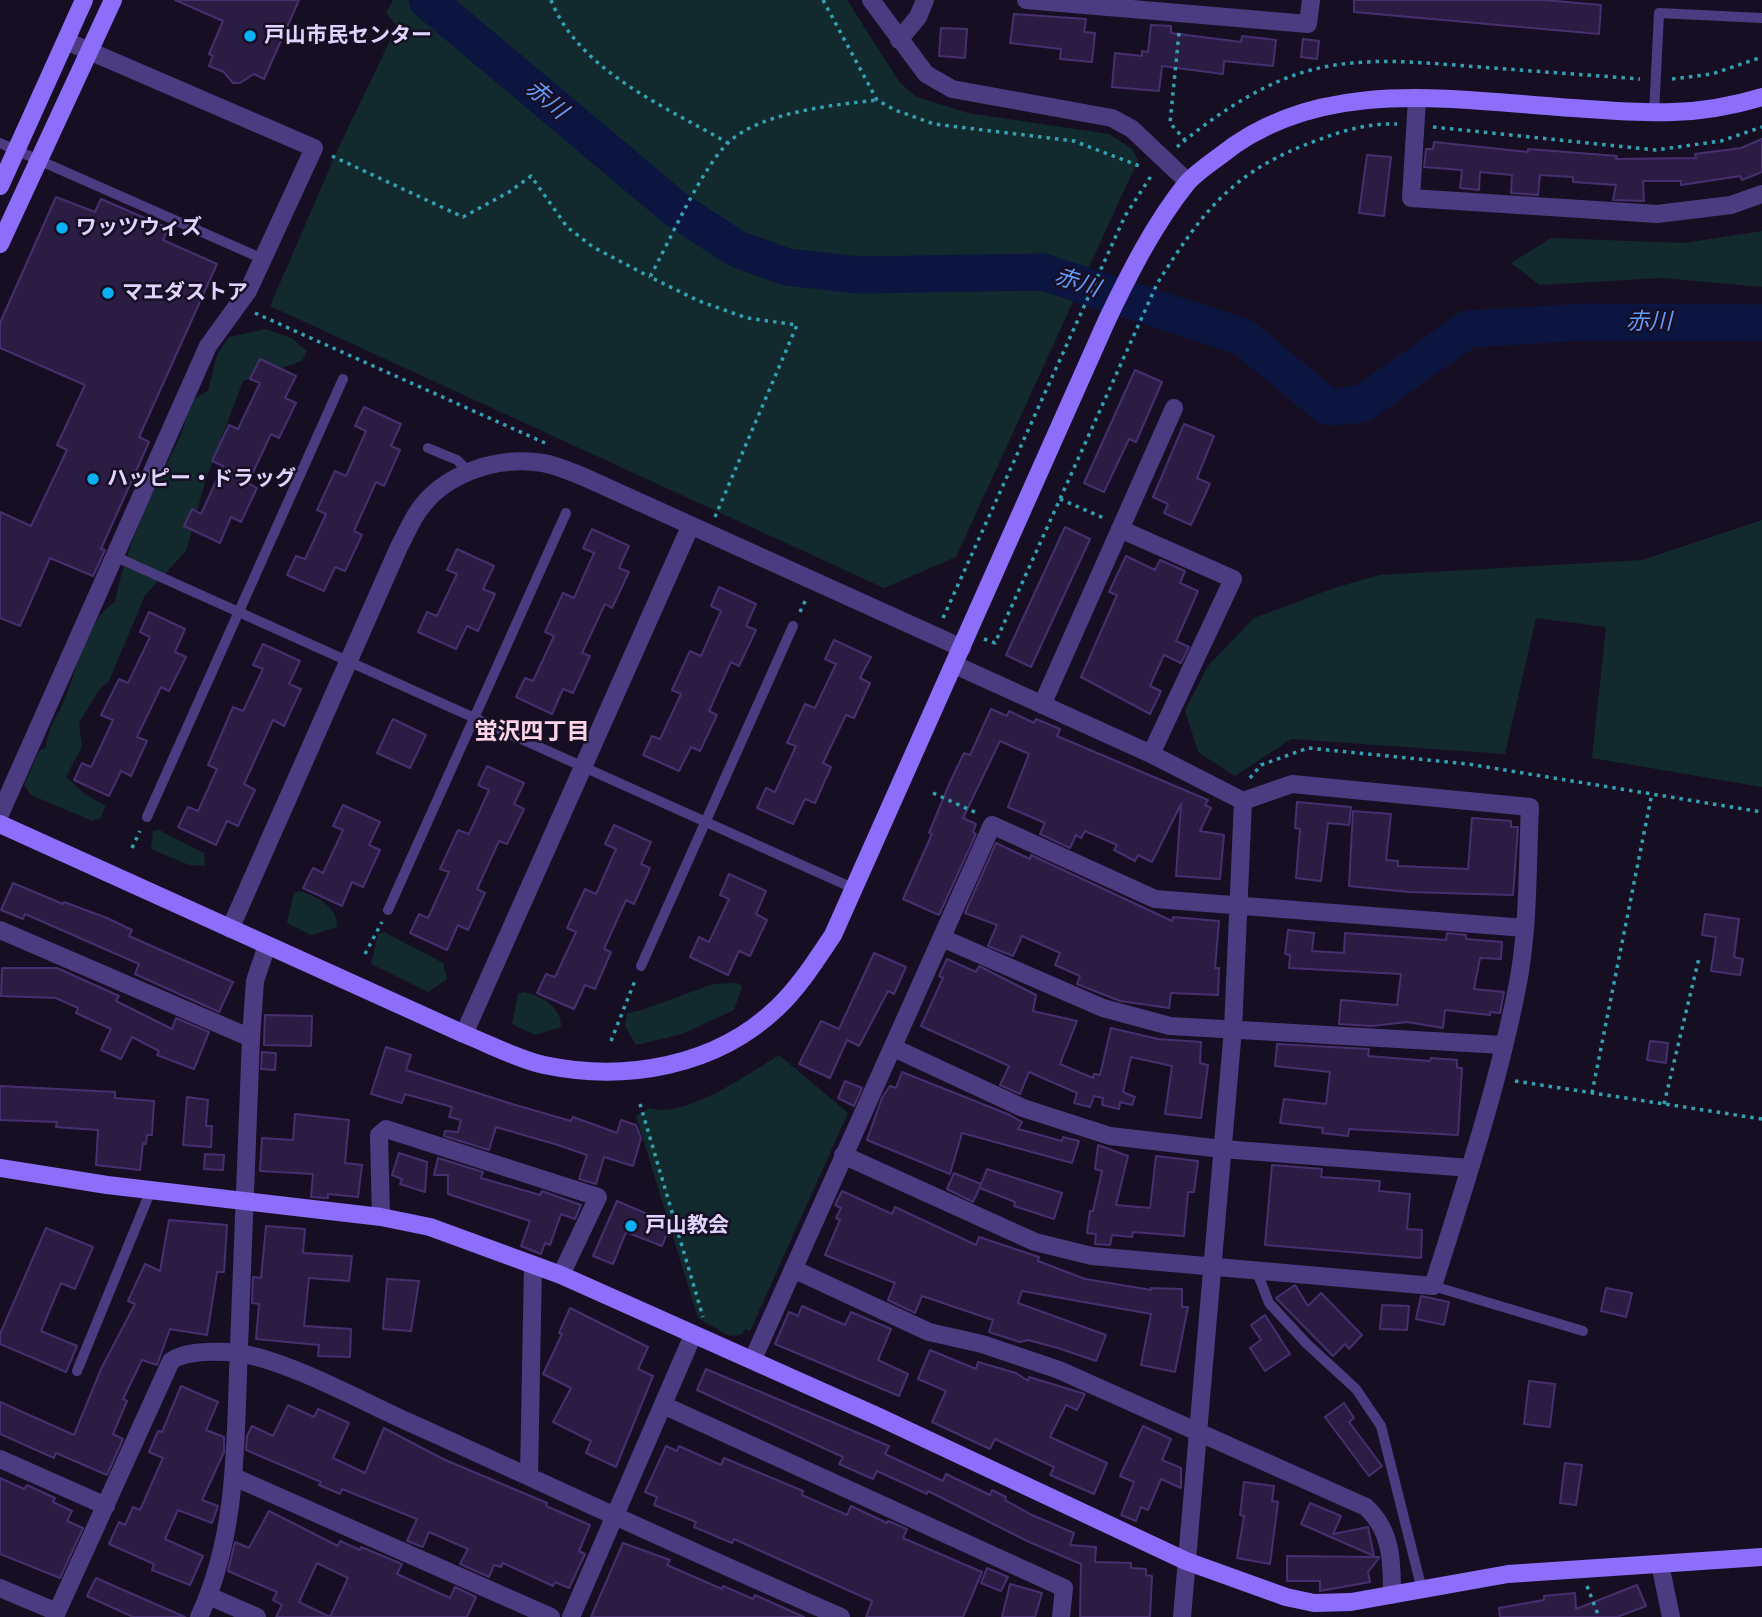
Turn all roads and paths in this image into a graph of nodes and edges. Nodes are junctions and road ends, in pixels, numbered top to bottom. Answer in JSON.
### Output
{"nodes":[{"id":1,"x":85,"y":0,"type":"edge"},
{"id":2,"x":113,"y":0,"type":"edge"},
{"id":3,"x":551,"y":0,"type":"edge"},
{"id":4,"x":822,"y":0,"type":"edge"},
{"id":5,"x":871,"y":0,"type":"edge"},
{"id":6,"x":925,"y":0,"type":"edge"},
{"id":7,"x":1026,"y":0,"type":"edge"},
{"id":8,"x":1311,"y":0,"type":"edge"},
{"id":9,"x":1181,"y":13,"type":"junction"},
{"id":10,"x":1762,"y":18,"type":"edge"},
{"id":11,"x":66,"y":40,"type":"junction"},
{"id":12,"x":899,"y":40,"type":"junction"},
{"id":13,"x":90,"y":50,"type":"junction"},
{"id":14,"x":1762,"y":57,"type":"edge"},
{"id":15,"x":1655,"y":81,"type":"junction"},
{"id":16,"x":1762,"y":97,"type":"edge"},
{"id":17,"x":1417,"y":99,"type":"junction"},
{"id":18,"x":877,"y":100,"type":"junction"},
{"id":19,"x":1654,"y":114,"type":"junction"},
{"id":20,"x":1415,"y":125,"type":"junction"},
{"id":21,"x":1762,"y":127,"type":"edge"},
{"id":22,"x":1185,"y":140,"type":"junction"},
{"id":23,"x":728,"y":143,"type":"junction"},
{"id":24,"x":8,"y":147,"type":"edge"},
{"id":25,"x":314,"y":148,"type":"junction"},
{"id":26,"x":39,"y":160,"type":"junction"},
{"id":27,"x":1159,"y":165,"type":"junction"},
{"id":28,"x":1188,"y":182,"type":"junction"},
{"id":29,"x":0,"y":186,"type":"edge"},
{"id":30,"x":1762,"y":194,"type":"edge"},
{"id":31,"x":0,"y":244,"type":"edge"},
{"id":32,"x":263,"y":259,"type":"junction"},
{"id":33,"x":650,"y":277,"type":"junction"},
{"id":34,"x":343,"y":379,"type":"dead end"},
{"id":35,"x":1174,"y":408,"type":"dead end"},
{"id":36,"x":428,"y":448,"type":"dead end"},
{"id":37,"x":468,"y":471,"type":"junction"},
{"id":38,"x":1060,"y":499,"type":"junction"},
{"id":39,"x":566,"y":513,"type":"dead end"},
{"id":40,"x":714,"y":519,"type":"dead end"},
{"id":41,"x":690,"y":527,"type":"junction"},
{"id":42,"x":1121,"y":527,"type":"junction"},
{"id":43,"x":114,"y":556,"type":"junction"},
{"id":44,"x":238,"y":614,"type":"junction"},
{"id":45,"x":942,"y":620,"type":"dead end"},
{"id":46,"x":793,"y":626,"type":"dead end"},
{"id":47,"x":962,"y":648,"type":"junction"},
{"id":48,"x":346,"y":662,"type":"junction"},
{"id":49,"x":1042,"y":705,"type":"junction"},
{"id":50,"x":475,"y":719,"type":"junction"},
{"id":51,"x":1151,"y":754,"type":"junction"},
{"id":52,"x":583,"y":767,"type":"junction"},
{"id":53,"x":933,"y":793,"type":"dead end"},
{"id":54,"x":1652,"y":793,"type":"junction"},
{"id":55,"x":1243,"y":801,"type":"junction"},
{"id":56,"x":1762,"y":812,"type":"edge"},
{"id":57,"x":0,"y":814,"type":"edge"},
{"id":58,"x":147,"y":817,"type":"dead end"},
{"id":59,"x":705,"y":822,"type":"junction"},
{"id":60,"x":0,"y":824,"type":"edge"},
{"id":61,"x":992,"y":825,"type":"junction"},
{"id":62,"x":855,"y":889,"type":"junction"},
{"id":63,"x":1239,"y":906,"type":"junction"},
{"id":64,"x":388,"y":910,"type":"joint"},
{"id":65,"x":1525,"y":928,"type":"junction"},
{"id":66,"x":230,"y":929,"type":"junction"},
{"id":67,"x":0,"y":930,"type":"edge"},
{"id":68,"x":942,"y":938,"type":"junction"},
{"id":69,"x":267,"y":945,"type":"junction"},
{"id":70,"x":365,"y":954,"type":"dead end"},
{"id":71,"x":1699,"y":958,"type":"dead end"},
{"id":72,"x":641,"y":967,"type":"joint"},
{"id":73,"x":1233,"y":1029,"type":"junction"},
{"id":74,"x":464,"y":1034,"type":"junction"},
{"id":75,"x":251,"y":1038,"type":"junction"},
{"id":76,"x":611,"y":1041,"type":"dead end"},
{"id":77,"x":1503,"y":1045,"type":"junction"},
{"id":78,"x":894,"y":1048,"type":"junction"},
{"id":79,"x":1494,"y":1078,"type":"junction"},
{"id":80,"x":1592,"y":1093,"type":"junction"},
{"id":81,"x":640,"y":1104,"type":"dead end"},
{"id":82,"x":1664,"y":1104,"type":"junction"},
{"id":83,"x":1762,"y":1119,"type":"edge"},
{"id":84,"x":1222,"y":1149,"type":"junction"},
{"id":85,"x":843,"y":1155,"type":"junction"},
{"id":86,"x":0,"y":1168,"type":"edge"},
{"id":87,"x":1470,"y":1168,"type":"junction"},
{"id":88,"x":151,"y":1190,"type":"junction"},
{"id":89,"x":245,"y":1202,"type":"junction"},
{"id":90,"x":381,"y":1217,"type":"junction"},
{"id":91,"x":533,"y":1265,"type":"junction"},
{"id":92,"x":793,"y":1269,"type":"junction"},
{"id":93,"x":1211,"y":1269,"type":"junction"},
{"id":94,"x":1256,"y":1272,"type":"junction"},
{"id":95,"x":561,"y":1275,"type":"junction"},
{"id":96,"x":1433,"y":1286,"type":"junction"},
{"id":97,"x":1583,"y":1331,"type":"dead end"},
{"id":98,"x":700,"y":1338,"type":"junction"},
{"id":99,"x":239,"y":1353,"type":"junction"},
{"id":100,"x":753,"y":1359,"type":"junction"},
{"id":101,"x":77,"y":1371,"type":"dead end"},
{"id":102,"x":663,"y":1405,"type":"junction"},
{"id":103,"x":1197,"y":1430,"type":"junction"},
{"id":104,"x":0,"y":1459,"type":"edge"},
{"id":105,"x":529,"y":1476,"type":"junction"},
{"id":106,"x":234,"y":1477,"type":"junction"},
{"id":107,"x":106,"y":1506,"type":"junction"},
{"id":108,"x":614,"y":1518,"type":"junction"},
{"id":109,"x":1762,"y":1557,"type":"edge"},
{"id":110,"x":1186,"y":1561,"type":"junction"},
{"id":111,"x":1660,"y":1564,"type":"junction"},
{"id":112,"x":1584,"y":1581,"type":"dead end"},
{"id":113,"x":0,"y":1588,"type":"edge"},
{"id":114,"x":1422,"y":1590,"type":"junction"},
{"id":115,"x":1392,"y":1595,"type":"junction"},
{"id":116,"x":209,"y":1596,"type":"junction"},
{"id":117,"x":199,"y":1617,"type":"edge"},
{"id":118,"x":257,"y":1617,"type":"edge"},
{"id":119,"x":551,"y":1617,"type":"edge"},
{"id":120,"x":571,"y":1617,"type":"edge"},
{"id":121,"x":841,"y":1617,"type":"edge"},
{"id":122,"x":1061,"y":1617,"type":"edge"},
{"id":123,"x":1182,"y":1617,"type":"edge"},
{"id":124,"x":1599,"y":1617,"type":"edge"},
{"id":125,"x":1671,"y":1617,"type":"edge"}],
"edges":[{"from":1,"to":11,"type":"street"},
{"from":2,"to":13,"type":"street"},
{"from":3,"to":23,"type":"path"},
{"from":4,"to":18,"type":"path"},
{"from":5,"to":12,"type":"street"},
{"from":6,"to":12,"type":"street"},
{"from":7,"to":9,"type":"street"},
{"from":8,"to":9,"type":"street"},
{"from":9,"to":22,"type":"path"},
{"from":10,"to":15,"type":"lane"},
{"from":11,"to":13,"type":"street"},
{"from":11,"to":24,"type":"street"},
{"from":12,"to":27,"type":"street"},
{"from":13,"to":25,"type":"street"},
{"from":13,"to":26,"type":"street"},
{"from":14,"to":15,"type":"path"},
{"from":15,"to":19,"type":"lane"},
{"from":15,"to":22,"type":"path"},
{"from":16,"to":19,"type":"street"},
{"from":17,"to":19,"type":"street"},
{"from":17,"to":20,"type":"street"},
{"from":17,"to":28,"type":"street"},
{"from":18,"to":23,"type":"path"},
{"from":18,"to":27,"type":"path"},
{"from":20,"to":21,"type":"path"},
{"from":20,"to":30,"type":"street"},
{"from":20,"to":38,"type":"path"},
{"from":22,"to":27,"type":"path"},
{"from":23,"to":33,"type":"path"},
{"from":24,"to":26,"type":"lane"},
{"from":24,"to":29,"type":"street"},
{"from":25,"to":32,"type":"street"},
{"from":25,"to":33,"type":"path"},
{"from":26,"to":31,"type":"street"},
{"from":26,"to":32,"type":"lane"},
{"from":27,"to":28,"type":"street"},
{"from":27,"to":45,"type":"path"},
{"from":28,"to":47,"type":"street"},
{"from":32,"to":43,"type":"street"},
{"from":33,"to":40,"type":"path"},
{"from":34,"to":44,"type":"lane"},
{"from":35,"to":42,"type":"street"},
{"from":36,"to":37,"type":"lane"},
{"from":37,"to":41,"type":"street"},
{"from":37,"to":48,"type":"street"},
{"from":38,"to":42,"type":"path"},
{"from":38,"to":47,"type":"path"},
{"from":39,"to":50,"type":"lane"},
{"from":41,"to":47,"type":"street"},
{"from":41,"to":52,"type":"street"},
{"from":42,"to":49,"type":"street"},
{"from":42,"to":51,"type":"street"},
{"from":43,"to":44,"type":"lane"},
{"from":43,"to":57,"type":"street"},
{"from":44,"to":48,"type":"lane"},
{"from":44,"to":58,"type":"lane"},
{"from":46,"to":59,"type":"lane"},
{"from":47,"to":49,"type":"street"},
{"from":47,"to":62,"type":"street"},
{"from":48,"to":50,"type":"lane"},
{"from":48,"to":66,"type":"street"},
{"from":49,"to":51,"type":"street"},
{"from":50,"to":52,"type":"lane"},
{"from":50,"to":64,"type":"lane"},
{"from":51,"to":55,"type":"street"},
{"from":52,"to":59,"type":"lane"},
{"from":52,"to":74,"type":"street"},
{"from":53,"to":61,"type":"path"},
{"from":54,"to":55,"type":"path"},
{"from":54,"to":56,"type":"path"},
{"from":54,"to":80,"type":"path"},
{"from":55,"to":63,"type":"street"},
{"from":55,"to":65,"type":"street"},
{"from":59,"to":62,"type":"lane"},
{"from":59,"to":72,"type":"lane"},
{"from":60,"to":66,"type":"street"},
{"from":61,"to":63,"type":"street"},
{"from":61,"to":68,"type":"street"},
{"from":62,"to":74,"type":"street"},
{"from":63,"to":65,"type":"street"},
{"from":63,"to":73,"type":"street"},
{"from":64,"to":70,"type":"path"},
{"from":65,"to":77,"type":"street"},
{"from":66,"to":69,"type":"street"},
{"from":67,"to":75,"type":"street"},
{"from":68,"to":73,"type":"street"},
{"from":68,"to":78,"type":"street"},
{"from":69,"to":74,"type":"street"},
{"from":69,"to":75,"type":"street"},
{"from":71,"to":82,"type":"path"},
{"from":72,"to":76,"type":"path"},
{"from":73,"to":77,"type":"street"},
{"from":73,"to":84,"type":"street"},
{"from":75,"to":89,"type":"street"},
{"from":77,"to":79,"type":"street"},
{"from":78,"to":84,"type":"street"},
{"from":78,"to":85,"type":"street"},
{"from":79,"to":80,"type":"path"},
{"from":79,"to":87,"type":"street"},
{"from":80,"to":82,"type":"path"},
{"from":81,"to":98,"type":"path"},
{"from":82,"to":83,"type":"path"},
{"from":84,"to":87,"type":"street"},
{"from":84,"to":93,"type":"street"},
{"from":85,"to":92,"type":"street"},
{"from":85,"to":93,"type":"street"},
{"from":86,"to":88,"type":"street"},
{"from":87,"to":96,"type":"street"},
{"from":88,"to":89,"type":"street"},
{"from":88,"to":101,"type":"lane"},
{"from":89,"to":90,"type":"street"},
{"from":89,"to":99,"type":"street"},
{"from":90,"to":91,"type":"street"},
{"from":90,"to":95,"type":"street"},
{"from":91,"to":95,"type":"street"},
{"from":91,"to":105,"type":"street"},
{"from":92,"to":100,"type":"street"},
{"from":92,"to":103,"type":"street"},
{"from":93,"to":94,"type":"street"},
{"from":93,"to":103,"type":"street"},
{"from":94,"to":96,"type":"street"},
{"from":94,"to":114,"type":"lane"},
{"from":95,"to":98,"type":"street"},
{"from":96,"to":97,"type":"lane"},
{"from":98,"to":100,"type":"street"},
{"from":98,"to":102,"type":"street"},
{"from":99,"to":105,"type":"street"},
{"from":99,"to":106,"type":"street"},
{"from":99,"to":107,"type":"street"},
{"from":100,"to":110,"type":"street"},
{"from":102,"to":108,"type":"street"},
{"from":102,"to":122,"type":"street"},
{"from":103,"to":110,"type":"street"},
{"from":103,"to":115,"type":"street"},
{"from":104,"to":107,"type":"street"},
{"from":105,"to":108,"type":"street"},
{"from":106,"to":116,"type":"street"},
{"from":106,"to":119,"type":"street"},
{"from":107,"to":113,"type":"street"},
{"from":108,"to":120,"type":"street"},
{"from":108,"to":121,"type":"street"},
{"from":109,"to":111,"type":"street"},
{"from":110,"to":115,"type":"street"},
{"from":110,"to":123,"type":"street"},
{"from":111,"to":114,"type":"street"},
{"from":111,"to":125,"type":"street"},
{"from":112,"to":124,"type":"path"},
{"from":114,"to":115,"type":"street"},
{"from":116,"to":117,"type":"street"},
{"from":116,"to":118,"type":"street"}]}
